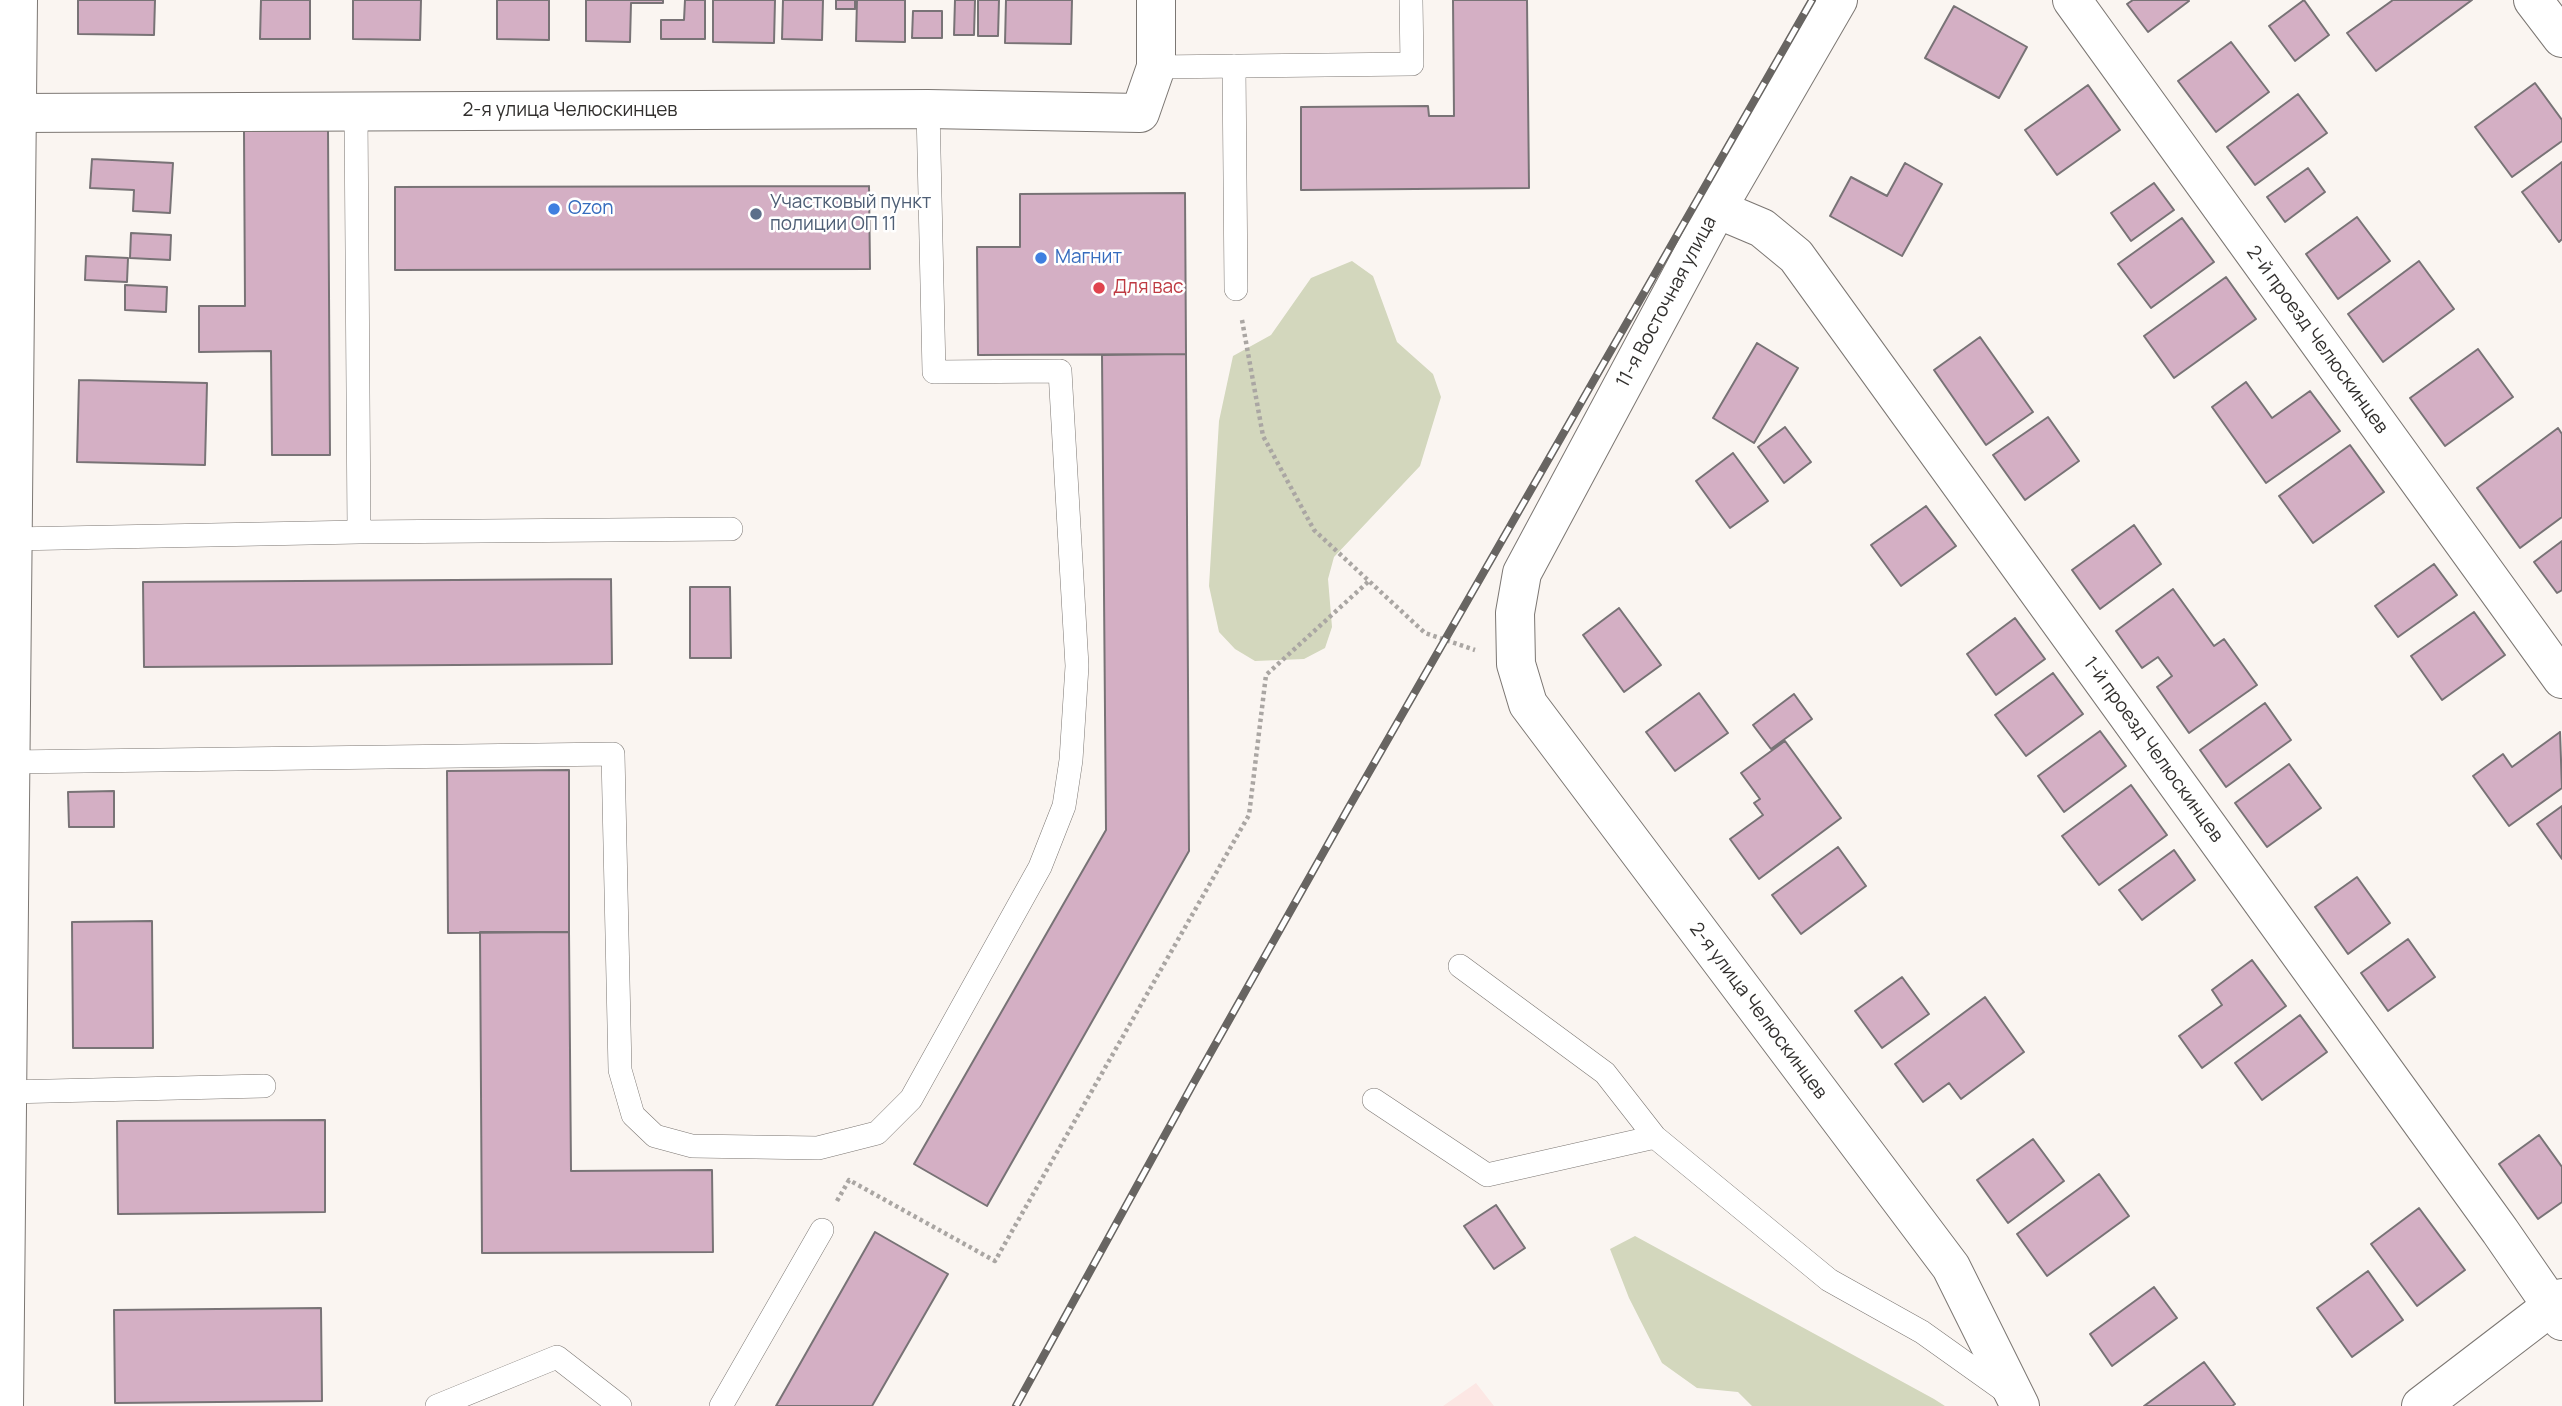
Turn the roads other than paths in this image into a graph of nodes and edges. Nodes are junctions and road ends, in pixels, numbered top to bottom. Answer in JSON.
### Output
{"nodes":[{"id":1,"x":18,"y":0,"type":"edge"},
{"id":2,"x":1156,"y":0,"type":"edge"},
{"id":3,"x":1411,"y":0,"type":"edge"},
{"id":4,"x":1838,"y":0,"type":"edge"},
{"id":5,"x":2072,"y":0,"type":"edge"},
{"id":6,"x":2533,"y":0,"type":"edge"},
{"id":7,"x":2562,"y":38,"type":"edge"},
{"id":8,"x":1156,"y":66,"type":"junction"},
{"id":9,"x":1234,"y":66,"type":"junction"},
{"id":10,"x":928,"y":109,"type":"junction"},
{"id":11,"x":356,"y":112,"type":"junction"},
{"id":12,"x":8,"y":113,"type":"edge"},
{"id":13,"x":1717,"y":209,"type":"junction"},
{"id":14,"x":1236,"y":289,"type":"road end"},
{"id":15,"x":8,"y":518,"type":"edge"},
{"id":16,"x":731,"y":529,"type":"dead end"},
{"id":17,"x":359,"y":532,"type":"junction"},
{"id":18,"x":1515,"y":613,"type":"joint"},
{"id":19,"x":2562,"y":679,"type":"edge"},
{"id":20,"x":10,"y":762,"type":"junction"},
{"id":21,"x":1460,"y":966,"type":"dead end"},
{"id":22,"x":264,"y":1086,"type":"dead end"},
{"id":23,"x":7,"y":1092,"type":"junction"},
{"id":24,"x":1374,"y":1100,"type":"dead end"},
{"id":25,"x":1655,"y":1138,"type":"junction"},
{"id":26,"x":821,"y":1230,"type":"road end"},
{"id":27,"x":2558,"y":1308,"type":"edge"},
{"id":28,"x":2017,"y":1402,"type":"edge"},
{"id":29,"x":4,"y":1406,"type":"edge"},
{"id":30,"x":437,"y":1406,"type":"edge"},
{"id":31,"x":620,"y":1406,"type":"edge"},
{"id":32,"x":721,"y":1406,"type":"edge"},
{"id":33,"x":2421,"y":1406,"type":"edge"}],
"edges":[{"from":1,"to":12,"type":"street"},
{"from":2,"to":8,"type":"street"},
{"from":3,"to":9,"type":"lane"},
{"from":4,"to":13,"type":"street","name":"11-я Восточная улица"},
{"from":5,"to":19,"type":"street","name":"2-й проезд Челюскинцев"},
{"from":6,"to":7,"type":"street"},
{"from":8,"to":9,"type":"lane"},
{"from":8,"to":10,"type":"street","name":"2-я улица Челюскинцев"},
{"from":9,"to":14,"type":"lane"},
{"from":10,"to":11,"type":"street","name":"2-я улица Челюскинцев"},
{"from":10,"to":20,"type":"lane"},
{"from":11,"to":12,"type":"street","name":"2-я улица Челюскинцев"},
{"from":11,"to":17,"type":"lane"},
{"from":12,"to":15,"type":"street"},
{"from":13,"to":18,"type":"street","name":"11-я Восточная улица"},
{"from":13,"to":27,"type":"street","name":"1-й проезд Челюскинцев"},
{"from":15,"to":17,"type":"lane"},
{"from":15,"to":20,"type":"street"},
{"from":16,"to":17,"type":"lane"},
{"from":18,"to":28,"type":"street","name":"2-я улица Челюскинцев"},
{"from":20,"to":23,"type":"street"},
{"from":21,"to":25,"type":"lane"},
{"from":22,"to":23,"type":"lane"},
{"from":23,"to":29,"type":"street"},
{"from":24,"to":25,"type":"lane"},
{"from":25,"to":28,"type":"lane"},
{"from":26,"to":32,"type":"lane"},
{"from":27,"to":33,"type":"street"},
{"from":30,"to":31,"type":"lane"}]}
